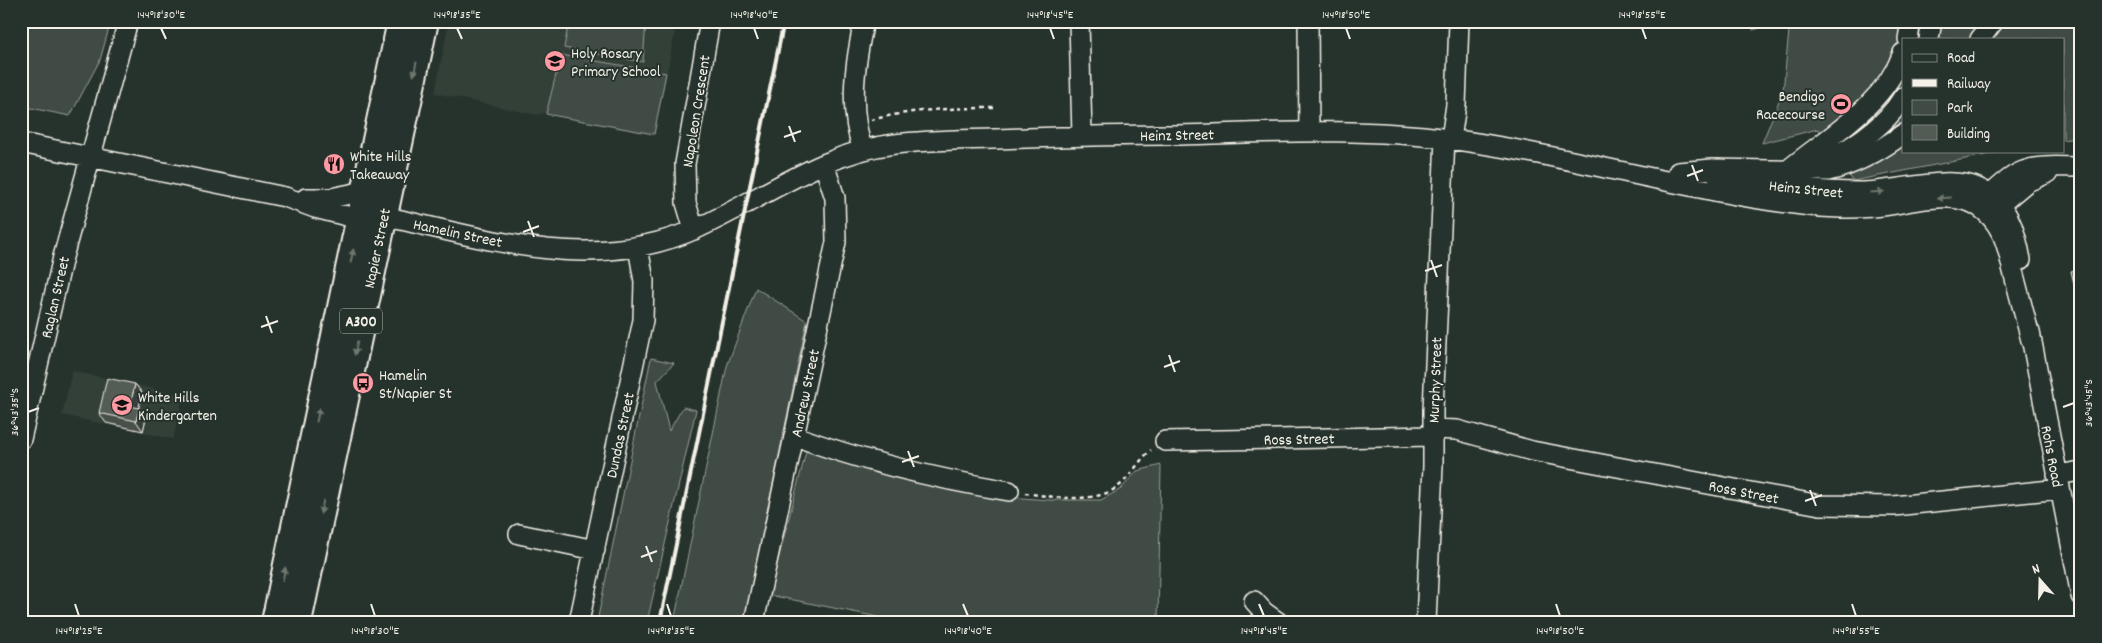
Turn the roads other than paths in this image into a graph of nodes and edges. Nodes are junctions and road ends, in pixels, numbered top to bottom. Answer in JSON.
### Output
{"nodes":[{"id":1,"x":128,"y":21,"type":"edge"},
{"id":2,"x":401,"y":21,"type":"edge"},
{"id":3,"x":425,"y":21,"type":"edge"},
{"id":4,"x":710,"y":21,"type":"edge"},
{"id":5,"x":864,"y":21,"type":"edge"},
{"id":6,"x":1079,"y":21,"type":"edge"},
{"id":7,"x":1308,"y":21,"type":"edge"},
{"id":8,"x":1459,"y":21,"type":"edge"},
{"id":9,"x":1912,"y":21,"type":"edge"},
{"id":10,"x":1932,"y":21,"type":"edge"},
{"id":11,"x":1994,"y":21,"type":"edge"},
{"id":12,"x":1908,"y":38,"type":"edge"},
{"id":13,"x":1929,"y":38,"type":"edge"},
{"id":14,"x":1981,"y":38,"type":"edge"},
{"id":15,"x":1902,"y":55,"type":"edge"},
{"id":16,"x":1902,"y":98,"type":"edge"},
{"id":17,"x":1310,"y":132,"type":"junction"},
{"id":18,"x":1902,"y":135,"type":"edge"},
{"id":19,"x":1082,"y":136,"type":"junction"},
{"id":20,"x":1448,"y":138,"type":"junction"},
{"id":21,"x":21,"y":143,"type":"edge"},
{"id":22,"x":863,"y":150,"type":"junction"},
{"id":23,"x":91,"y":157,"type":"junction"},
{"id":24,"x":824,"y":164,"type":"junction"},
{"id":25,"x":2078,"y":166,"type":"edge"},
{"id":26,"x":1619,"y":169,"type":"junction"},
{"id":27,"x":1788,"y":170,"type":"junction"},
{"id":28,"x":1678,"y":172,"type":"junction"},
{"id":29,"x":365,"y":191,"type":"junction"},
{"id":30,"x":1768,"y":191,"type":"junction"},
{"id":31,"x":285,"y":197,"type":"junction"},
{"id":32,"x":745,"y":204,"type":"joint"},
{"id":33,"x":1989,"y":205,"type":"junction"},
{"id":34,"x":371,"y":217,"type":"junction"},
{"id":35,"x":694,"y":230,"type":"junction"},
{"id":36,"x":638,"y":247,"type":"junction"},
{"id":37,"x":1433,"y":432,"type":"junction"},
{"id":38,"x":795,"y":436,"type":"junction"},
{"id":39,"x":21,"y":439,"type":"edge"},
{"id":40,"x":1165,"y":441,"type":"road end"},
{"id":41,"x":2081,"y":471,"type":"edge"},
{"id":42,"x":2058,"y":482,"type":"junction"},
{"id":43,"x":1009,"y":491,"type":"road end"},
{"id":44,"x":519,"y":534,"type":"dead end"},
{"id":45,"x":594,"y":550,"type":"junction"},
{"id":46,"x":2081,"y":596,"type":"edge"},
{"id":47,"x":1254,"y":601,"type":"dead end"},
{"id":48,"x":275,"y":622,"type":"edge"},
{"id":49,"x":298,"y":622,"type":"edge"},
{"id":50,"x":579,"y":622,"type":"edge"},
{"id":51,"x":754,"y":622,"type":"edge"},
{"id":52,"x":1278,"y":622,"type":"edge"},
{"id":53,"x":1426,"y":622,"type":"edge"}],
"edges":[{"from":1,"to":23,"type":"street"},
{"from":2,"to":29,"type":"highway","name":"Napier Street","number":"A300"},
{"from":3,"to":34,"type":"highway","name":"Napier Street","number":"A300","one_way":true},
{"from":4,"to":35,"type":"street","name":"Napoleon Crescent"},
{"from":5,"to":22,"type":"street"},
{"from":6,"to":19,"type":"street"},
{"from":7,"to":17,"type":"street"},
{"from":8,"to":20,"type":"street","name":"Murphy Street"},
{"from":9,"to":12,"type":"street"},
{"from":10,"to":13,"type":"street"},
{"from":11,"to":14,"type":"street"},
{"from":15,"to":27,"type":"street"},
{"from":16,"to":27,"type":"street"},
{"from":17,"to":19,"type":"street","name":"Heinz Street"},
{"from":17,"to":20,"type":"street","name":"Heinz Street"},
{"from":18,"to":27,"type":"street"},
{"from":19,"to":22,"type":"street","name":"Heinz Street"},
{"from":20,"to":26,"type":"street","name":"Heinz Street"},
{"from":20,"to":37,"type":"street","name":"Murphy Street"},
{"from":21,"to":23,"type":"street","name":"Hamelin Street"},
{"from":22,"to":24,"type":"street","name":"Heinz Street"},
{"from":23,"to":31,"type":"street","name":"Hamelin Street"},
{"from":23,"to":39,"type":"street","name":"Raglan Street"},
{"from":24,"to":32,"type":"street","name":"Heinz Street"},
{"from":24,"to":38,"type":"street","name":"Andrew Street"},
{"from":25,"to":33,"type":"street"},
{"from":26,"to":28,"type":"street","name":"Heinz Street"},
{"from":26,"to":30,"type":"street","name":"Heinz Street"},
{"from":27,"to":28,"type":"street"},
{"from":27,"to":30,"type":"street"},
{"from":28,"to":30,"type":"street","name":"Heinz Street"},
{"from":29,"to":31,"type":"street","name":"Hamelin Street"},
{"from":29,"to":34,"type":"highway","name":"Napier Street","number":"A300"},
{"from":30,"to":33,"type":"street","name":"Heinz Street"},
{"from":31,"to":34,"type":"street","name":"Hamelin Street"},
{"from":32,"to":35,"type":"street","name":"Hamelin Street"},
{"from":33,"to":42,"type":"street","name":"Rohs Road"},
{"from":34,"to":36,"type":"street","name":"Hamelin Street"},
{"from":48,"to":34,"type":"highway","name":"Napier Street","number":"A300","one_way":true},
{"from":34,"to":49,"type":"highway","name":"Napier Street","number":"A300","one_way":true},
{"from":35,"to":36,"type":"street","name":"Hamelin Street"},
{"from":36,"to":45,"type":"street","name":"Dundas Street"},
{"from":37,"to":40,"type":"street","name":"Ross Street"},
{"from":37,"to":42,"type":"street","name":"Ross Street"},
{"from":37,"to":53,"type":"street","name":"Murphy Street"},
{"from":38,"to":43,"type":"street"},
{"from":38,"to":51,"type":"street","name":"Andrew Street"},
{"from":41,"to":42,"type":"street","name":"Ross Street"},
{"from":42,"to":46,"type":"street","name":"Rohs Road"},
{"from":44,"to":45,"type":"street"},
{"from":45,"to":50,"type":"street","name":"Dundas Street"},
{"from":47,"to":52,"type":"street"}]}
